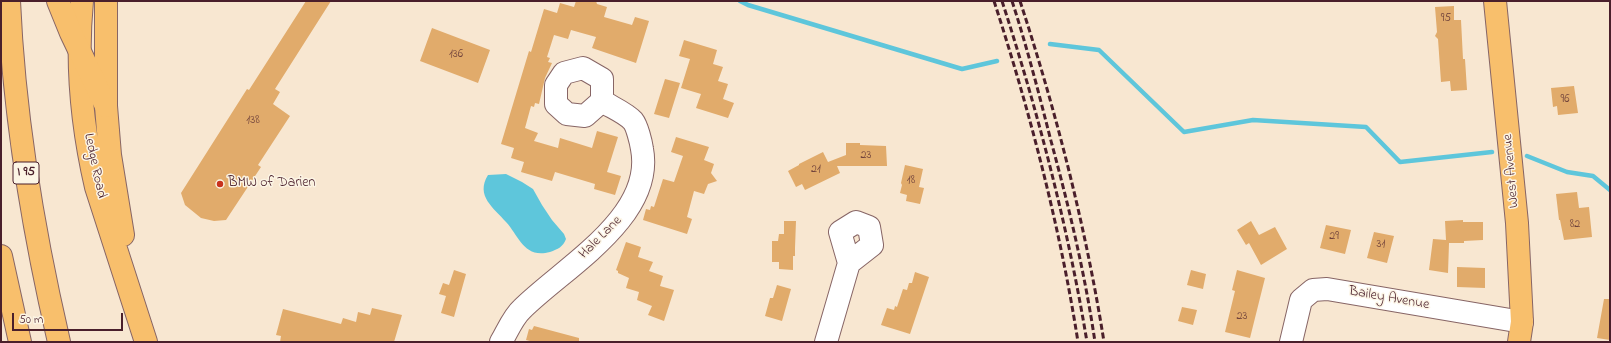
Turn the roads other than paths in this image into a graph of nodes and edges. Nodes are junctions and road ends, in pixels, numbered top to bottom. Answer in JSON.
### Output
{"nodes":[{"id":1,"x":9,"y":1,"type":"edge"},
{"id":2,"x":58,"y":1,"type":"edge"},
{"id":3,"x":82,"y":1,"type":"edge"},
{"id":4,"x":106,"y":1,"type":"edge"},
{"id":5,"x":1495,"y":1,"type":"edge"},
{"id":6,"x":80,"y":53,"type":"junction"},
{"id":7,"x":602,"y":101,"type":"dead end"},
{"id":8,"x":106,"y":106,"type":"junction"},
{"id":9,"x":1,"y":256,"type":"edge"},
{"id":10,"x":849,"y":263,"type":"dead end"},
{"id":11,"x":1520,"y":332,"type":"edge"},
{"id":12,"x":144,"y":334,"type":"edge"},
{"id":13,"x":20,"y":342,"type":"edge"},
{"id":14,"x":60,"y":342,"type":"edge"},
{"id":15,"x":501,"y":342,"type":"edge"},
{"id":16,"x":826,"y":342,"type":"edge"},
{"id":17,"x":1291,"y":342,"type":"edge"}],
"edges":[{"from":1,"to":14,"type":"main road","number":"I 95"},
{"from":2,"to":6,"type":"main road"},
{"from":3,"to":6,"type":"main road","name":"Ledge Road"},
{"from":4,"to":8,"type":"main road","name":"Ledge Road"},
{"from":5,"to":11,"type":"main road","name":"West Avenue"},
{"from":6,"to":8,"type":"main road"},
{"from":6,"to":12,"type":"main road","name":"Ledge Road"},
{"from":7,"to":15,"type":"street","name":"Hale Lane"},
{"from":8,"to":12,"type":"main road","name":"Ledge Road"},
{"from":9,"to":13,"type":"main road"},
{"from":10,"to":16,"type":"street"},
{"from":11,"to":17,"type":"street","name":"Bailey Avenue"}]}
